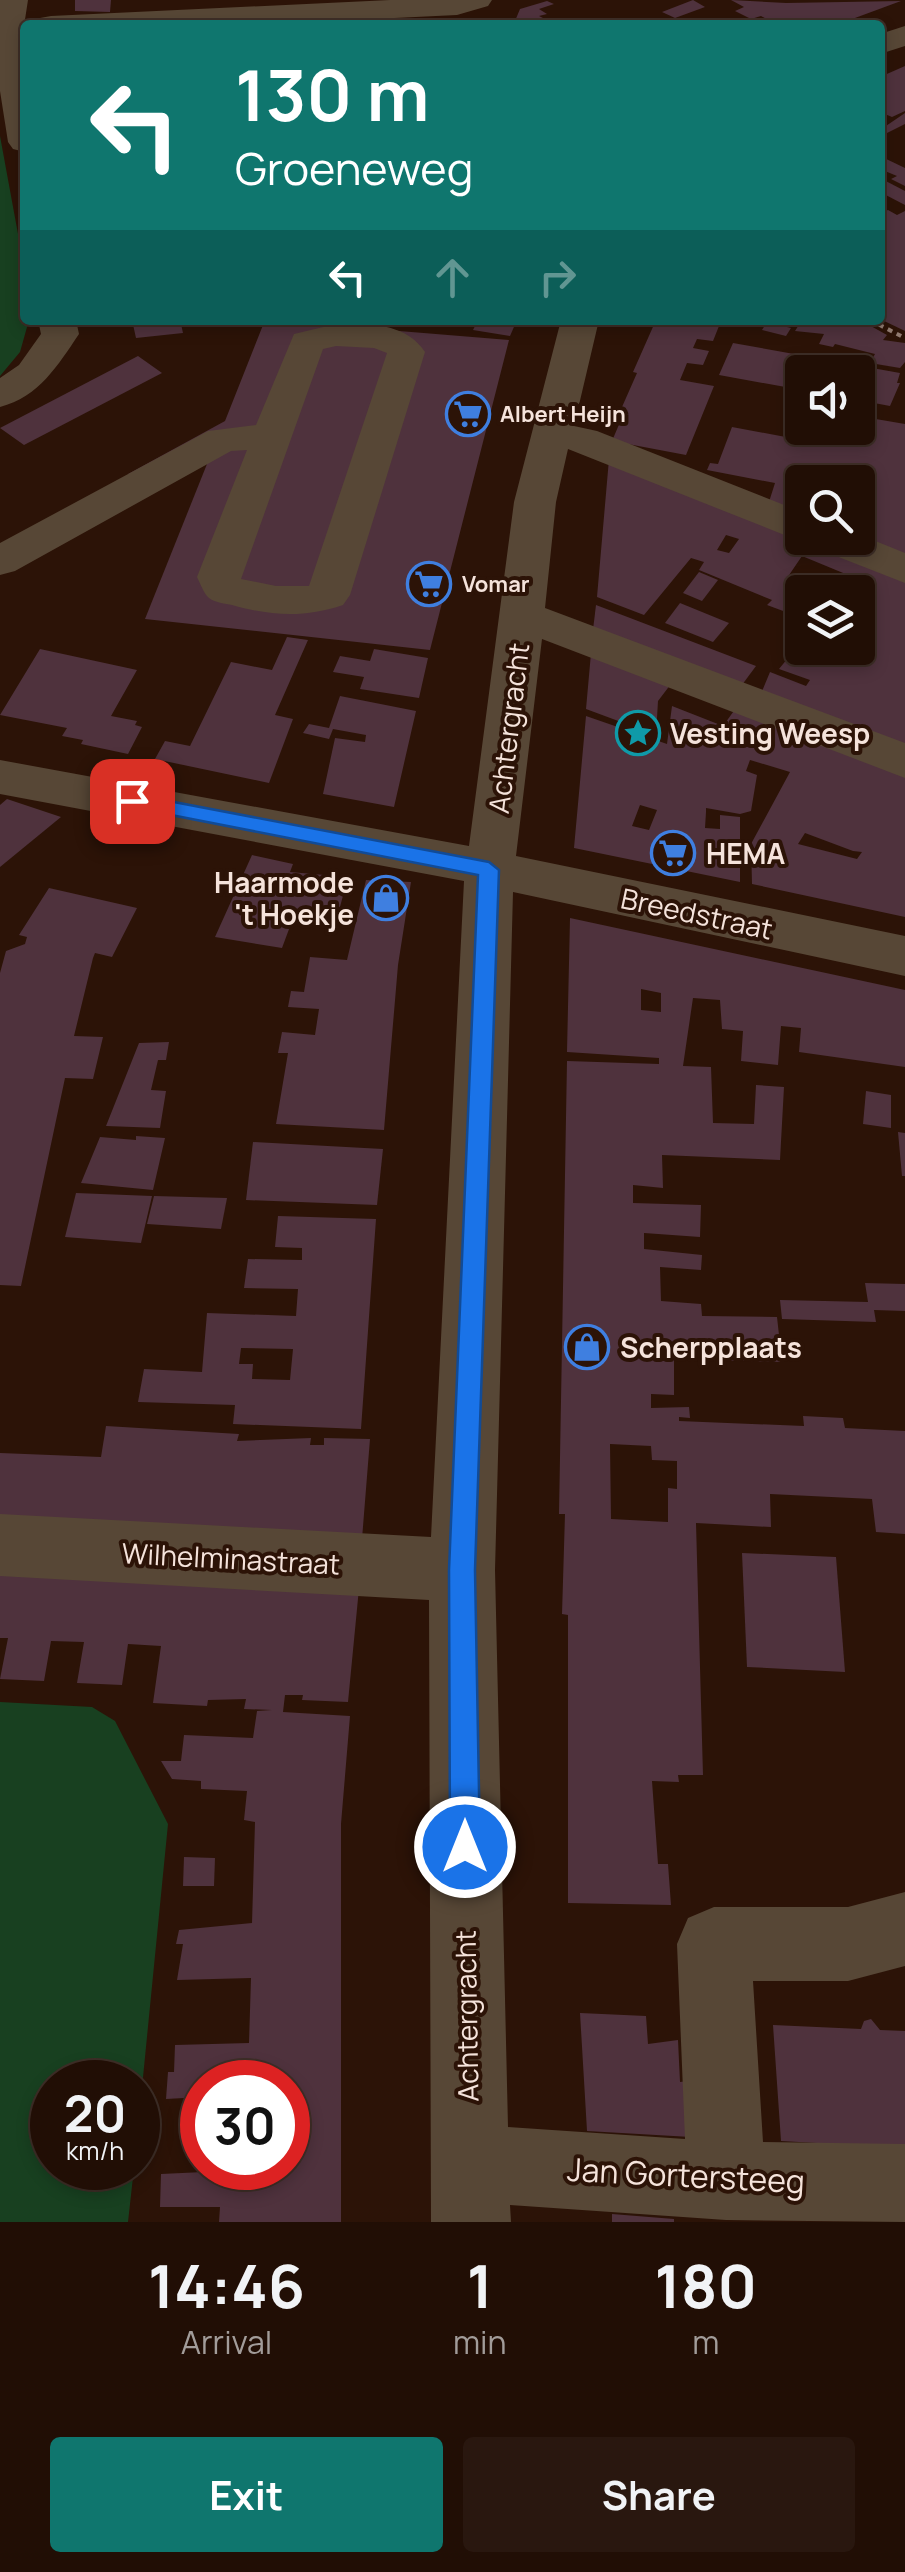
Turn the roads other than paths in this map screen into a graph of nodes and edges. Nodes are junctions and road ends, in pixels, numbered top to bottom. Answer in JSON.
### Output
{"nodes":[{"id":1,"x":467,"y":3,"type":"edge"},
{"id":2,"x":12,"y":20,"type":"edge"},
{"id":3,"x":145,"y":20,"type":"edge"},
{"id":4,"x":488,"y":20,"type":"edge"},
{"id":5,"x":20,"y":95,"type":"edge"},
{"id":6,"x":58,"y":325,"type":"edge"},
{"id":7,"x":579,"y":325,"type":"edge"},
{"id":8,"x":0,"y":395,"type":"edge"},
{"id":9,"x":550,"y":434,"type":"junction"},
{"id":10,"x":274,"y":436,"type":"junction"},
{"id":11,"x":785,"y":521,"type":"edge"},
{"id":12,"x":16,"y":550,"type":"edge"},
{"id":13,"x":870,"y":555,"type":"edge"},
{"id":14,"x":905,"y":569,"type":"edge"},
{"id":15,"x":522,"y":615,"type":"junction"},
{"id":16,"x":905,"y":761,"type":"edge"},
{"id":17,"x":0,"y":777,"type":"edge"},
{"id":18,"x":489,"y":870,"type":"junction"},
{"id":19,"x":905,"y":956,"type":"edge"},
{"id":20,"x":0,"y":1545,"type":"edge"},
{"id":21,"x":462,"y":1570,"type":"junction"},
{"id":22,"x":905,"y":1928,"type":"edge"},
{"id":23,"x":726,"y":2181,"type":"junction"},
{"id":24,"x":905,"y":2183,"type":"edge"},
{"id":25,"x":469,"y":2192,"type":"edge"}],
"edges":[{"from":1,"to":3,"type":"street"},
{"from":1,"to":4,"type":"street"},
{"from":2,"to":5,"type":"street"},
{"from":6,"to":8,"type":"street"},
{"from":7,"to":9,"type":"street","name":"Achtergracht"},
{"from":9,"to":11,"type":"street"},
{"from":9,"to":15,"type":"street","name":"Achtergracht"},
{"from":10,"to":10,"type":"street"},
{"from":10,"to":12,"type":"street"},
{"from":13,"to":14,"type":"street"},
{"from":15,"to":16,"type":"street"},
{"from":15,"to":18,"type":"street","name":"Achtergracht"},
{"from":17,"to":18,"type":"street","name":"Breedstraat"},
{"from":18,"to":19,"type":"street","name":"Breedstraat"},
{"from":18,"to":21,"type":"street","name":"Achtergracht"},
{"from":20,"to":21,"type":"street","name":"Wilhelminastraat"},
{"from":21,"to":25,"type":"street","name":"Achtergracht"},
{"from":22,"to":23,"type":"street"},
{"from":23,"to":24,"type":"street","name":"Jan Gortersteeg"},
{"from":23,"to":25,"type":"street","name":"Jan Gortersteeg"}]}
